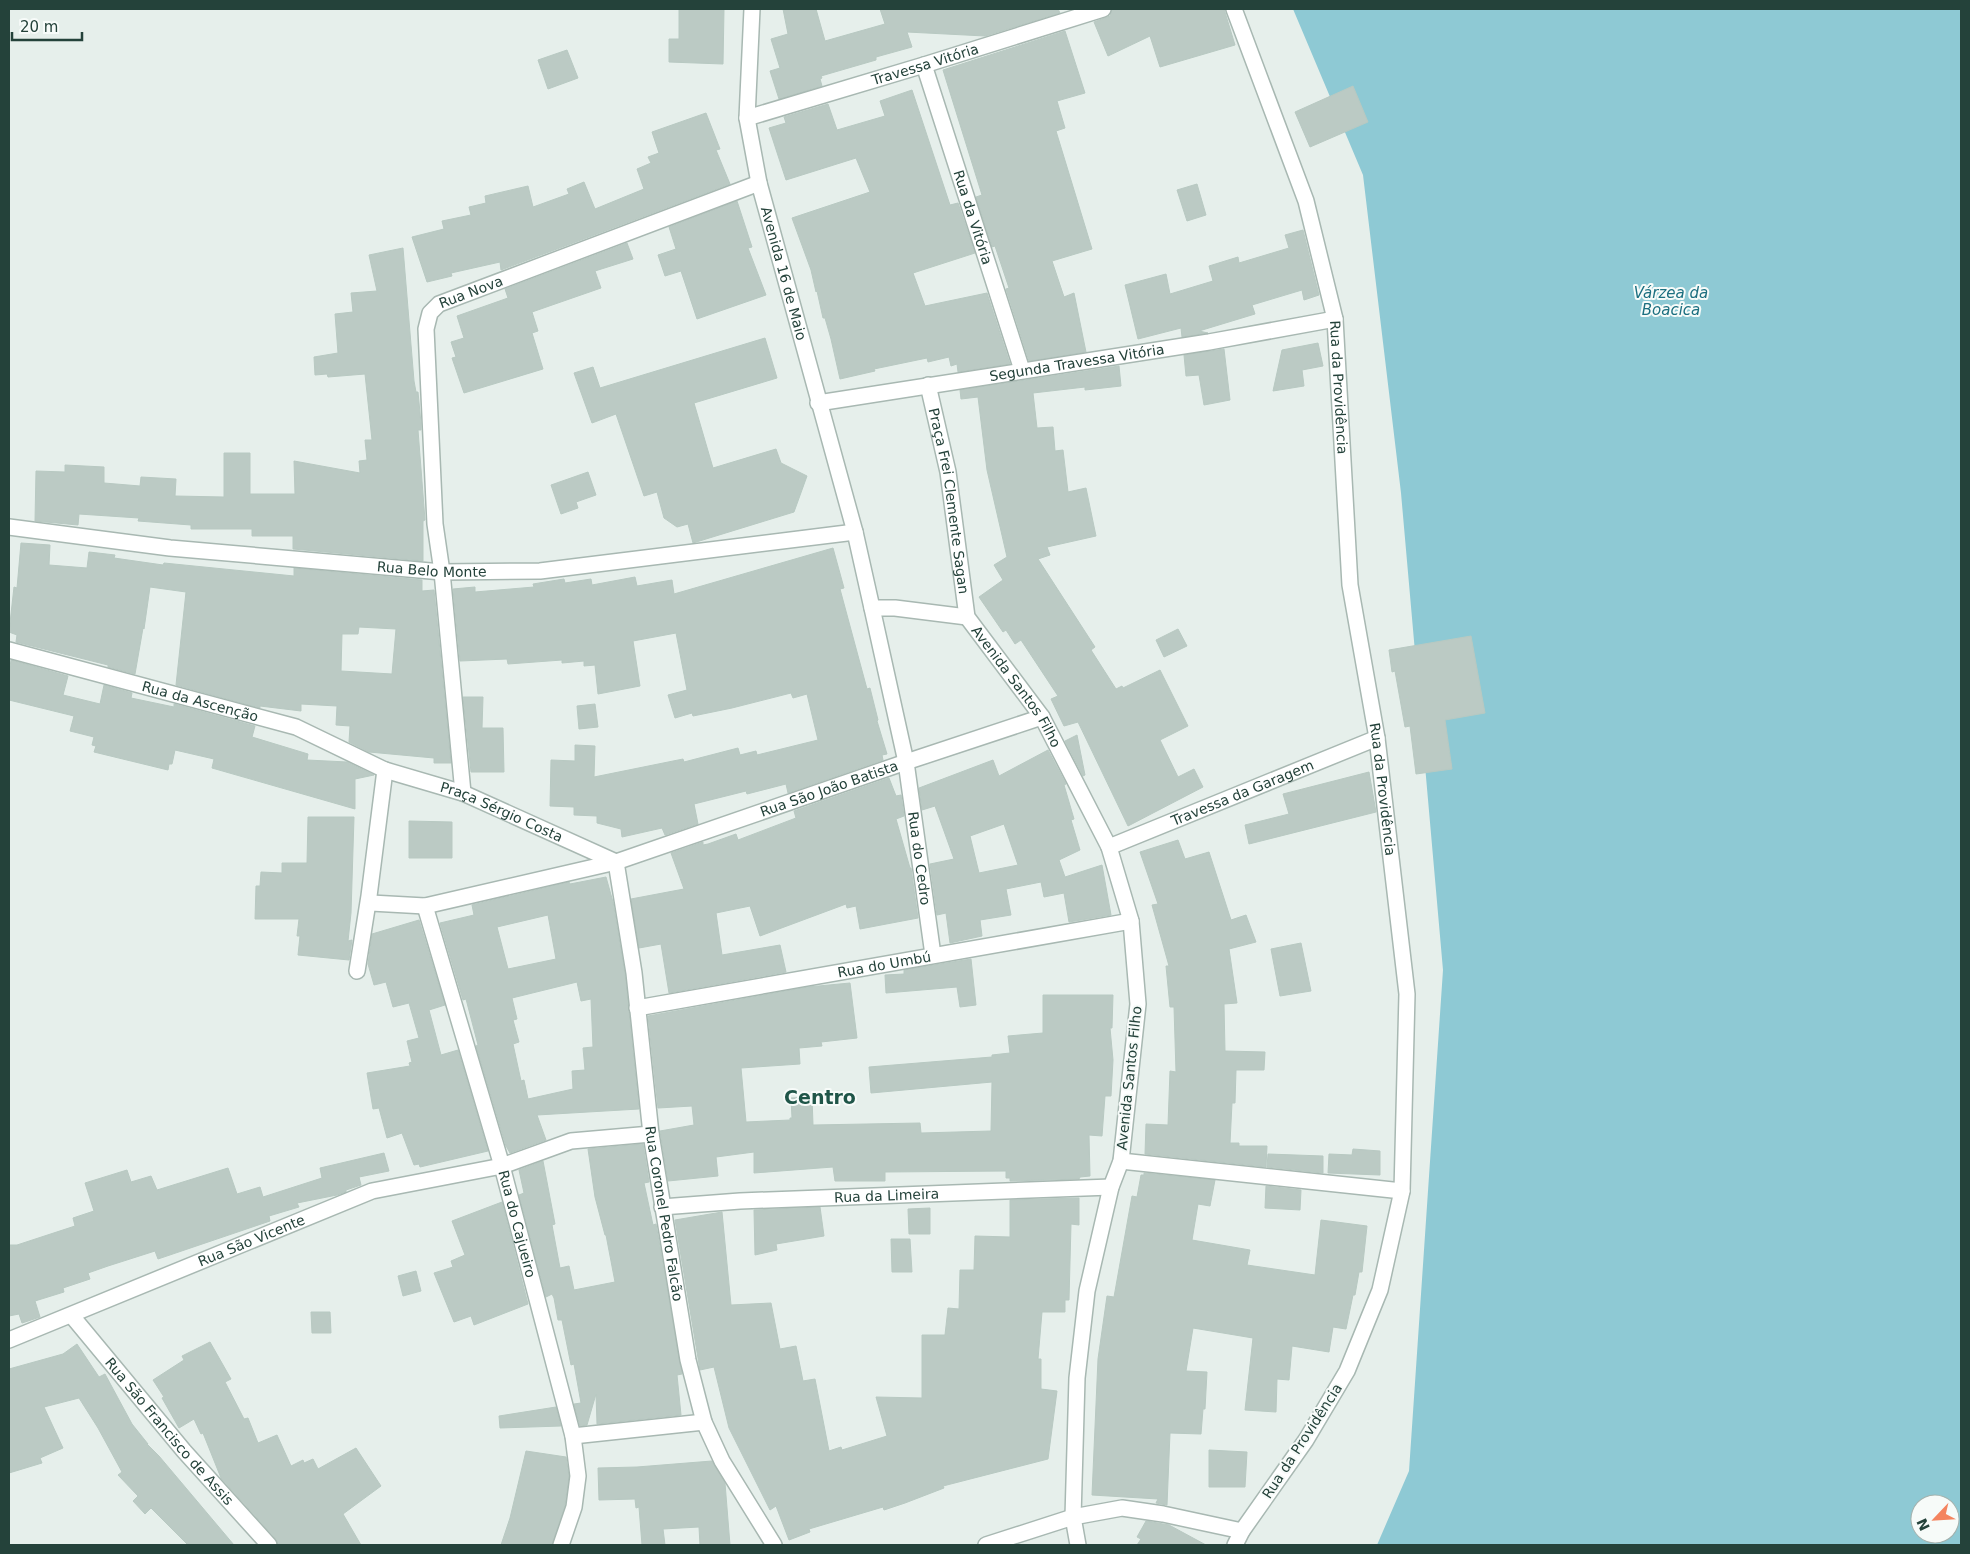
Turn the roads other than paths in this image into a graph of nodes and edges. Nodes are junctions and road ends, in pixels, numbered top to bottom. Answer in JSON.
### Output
{"nodes":[{"id":1,"x":752,"y":9,"type":"edge"},
{"id":2,"x":1103,"y":9,"type":"edge"},
{"id":3,"x":1234,"y":9,"type":"edge"},
{"id":4,"x":924,"y":66,"type":"junction"},
{"id":5,"x":747,"y":118,"type":"junction"},
{"id":6,"x":759,"y":183,"type":"junction"},
{"id":7,"x":1335,"y":319,"type":"junction"},
{"id":8,"x":1022,"y":370,"type":"junction"},
{"id":9,"x":928,"y":385,"type":"junction"},
{"id":10,"x":818,"y":403,"type":"junction"},
{"id":11,"x":9,"y":527,"type":"edge"},
{"id":12,"x":855,"y":532,"type":"junction"},
{"id":13,"x":442,"y":572,"type":"junction"},
{"id":14,"x":872,"y":608,"type":"junction"},
{"id":15,"x":967,"y":617,"type":"junction"},
{"id":16,"x":9,"y":650,"type":"edge"},
{"id":17,"x":1042,"y":717,"type":"junction"},
{"id":18,"x":1376,"y":738,"type":"junction"},
{"id":19,"x":906,"y":762,"type":"junction"},
{"id":20,"x":385,"y":770,"type":"junction"},
{"id":21,"x":463,"y":793,"type":"junction"},
{"id":22,"x":1109,"y":847,"type":"junction"},
{"id":23,"x":616,"y":862,"type":"junction"},
{"id":24,"x":368,"y":900,"type":"junction"},
{"id":25,"x":425,"y":906,"type":"junction"},
{"id":26,"x":1131,"y":921,"type":"junction"},
{"id":27,"x":933,"y":955,"type":"junction"},
{"id":28,"x":358,"y":971,"type":"dead end"},
{"id":29,"x":637,"y":1008,"type":"junction"},
{"id":30,"x":651,"y":1134,"type":"junction"},
{"id":31,"x":1121,"y":1161,"type":"junction"},
{"id":32,"x":502,"y":1166,"type":"junction"},
{"id":33,"x":1111,"y":1187,"type":"junction"},
{"id":34,"x":1402,"y":1191,"type":"junction"},
{"id":35,"x":662,"y":1207,"type":"junction"},
{"id":36,"x":72,"y":1316,"type":"junction"},
{"id":37,"x":9,"y":1340,"type":"edge"},
{"id":38,"x":704,"y":1422,"type":"junction"},
{"id":39,"x":573,"y":1436,"type":"junction"},
{"id":40,"x":1074,"y":1518,"type":"junction"},
{"id":41,"x":1242,"y":1531,"type":"junction"},
{"id":42,"x":269,"y":1545,"type":"edge"},
{"id":43,"x":561,"y":1545,"type":"edge"},
{"id":44,"x":774,"y":1545,"type":"edge"},
{"id":45,"x":986,"y":1545,"type":"edge"},
{"id":46,"x":1078,"y":1545,"type":"edge"},
{"id":47,"x":1235,"y":1545,"type":"edge"}],
"edges":[{"from":1,"to":5,"type":"street","name":"Avenida 16 de Maio"},
{"from":2,"to":4,"type":"street","name":"Travessa Vitória"},
{"from":3,"to":7,"type":"street","name":"Rua da Providência"},
{"from":4,"to":5,"type":"street","name":"Travessa Vitória"},
{"from":4,"to":8,"type":"street","name":"Rua da Vitória"},
{"from":5,"to":6,"type":"street","name":"Avenida 16 de Maio"},
{"from":6,"to":10,"type":"street","name":"Avenida 16 de Maio"},
{"from":6,"to":13,"type":"street","name":"Rua Nova"},
{"from":7,"to":8,"type":"street","name":"Segunda Travessa Vitória"},
{"from":7,"to":18,"type":"street","name":"Rua da Providência"},
{"from":8,"to":9,"type":"street","name":"Segunda Travessa Vitória"},
{"from":9,"to":10,"type":"street","name":"Segunda Travessa Vitória"},
{"from":9,"to":15,"type":"street","name":"Praça Frei Clemente Sagan"},
{"from":10,"to":12,"type":"street","name":"Avenida 16 de Maio"},
{"from":11,"to":13,"type":"street","name":"Rua Belo Monte"},
{"from":12,"to":13,"type":"street","name":"Rua Belo Monte"},
{"from":12,"to":14,"type":"street","name":"Avenida 16 de Maio"},
{"from":13,"to":21,"type":"street","name":"Rua Nova"},
{"from":14,"to":15,"type":"street"},
{"from":14,"to":19,"type":"street","name":"Rua do Cedro"},
{"from":15,"to":17,"type":"street","name":"Avenida Santos Filho"},
{"from":16,"to":20,"type":"street","name":"Rua da Ascenção"},
{"from":17,"to":19,"type":"street","name":"Rua São João Batista"},
{"from":17,"to":22,"type":"street","name":"Avenida Santos Filho"},
{"from":18,"to":22,"type":"street","name":"Travessa da Garagem"},
{"from":18,"to":34,"type":"street","name":"Rua da Providência"},
{"from":19,"to":23,"type":"street","name":"Rua São João Batista"},
{"from":19,"to":27,"type":"street","name":"Rua do Cedro"},
{"from":20,"to":21,"type":"street","name":"Praça Sérgio Costa"},
{"from":20,"to":24,"type":"street"},
{"from":21,"to":23,"type":"street","name":"Praça Sérgio Costa"},
{"from":22,"to":26,"type":"street","name":"Avenida Santos Filho"},
{"from":23,"to":25,"type":"street","name":"Rua São João Batista"},
{"from":23,"to":29,"type":"street","name":"Rua Coronel Pedro Falcão"},
{"from":24,"to":25,"type":"street","name":"Rua São João Batista"},
{"from":24,"to":28,"type":"street"},
{"from":25,"to":32,"type":"street","name":"Rua do Cajueiro"},
{"from":26,"to":27,"type":"street","name":"Rua do Umbú"},
{"from":26,"to":31,"type":"street","name":"Avenida Santos Filho"},
{"from":27,"to":29,"type":"street","name":"Rua do Umbú"},
{"from":29,"to":30,"type":"street","name":"Rua Coronel Pedro Falcão"},
{"from":30,"to":32,"type":"street","name":"Rua São Vicente"},
{"from":30,"to":35,"type":"street","name":"Rua Coronel Pedro Falcão"},
{"from":31,"to":33,"type":"street","name":"Avenida Santos Filho"},
{"from":31,"to":34,"type":"street"},
{"from":32,"to":36,"type":"street","name":"Rua São Vicente"},
{"from":32,"to":39,"type":"street","name":"Rua do Cajueiro"},
{"from":33,"to":35,"type":"street","name":"Rua da Limeira"},
{"from":33,"to":40,"type":"street","name":"Avenida Santos Filho"},
{"from":34,"to":41,"type":"street","name":"Rua da Providência"},
{"from":35,"to":38,"type":"street","name":"Rua Coronel Pedro Falcão"},
{"from":36,"to":37,"type":"street","name":"Rua São Vicente"},
{"from":36,"to":42,"type":"street","name":"Rua São Francisco de Assis"},
{"from":38,"to":39,"type":"street"},
{"from":38,"to":44,"type":"street","name":"Rua Coronel Pedro Falcão"},
{"from":39,"to":43,"type":"street","name":"Rua do Cajueiro"},
{"from":40,"to":41,"type":"street"},
{"from":40,"to":45,"type":"street"},
{"from":40,"to":46,"type":"street","name":"Avenida Santos Filho"},
{"from":41,"to":47,"type":"street","name":"Rua da Providência"}]}
